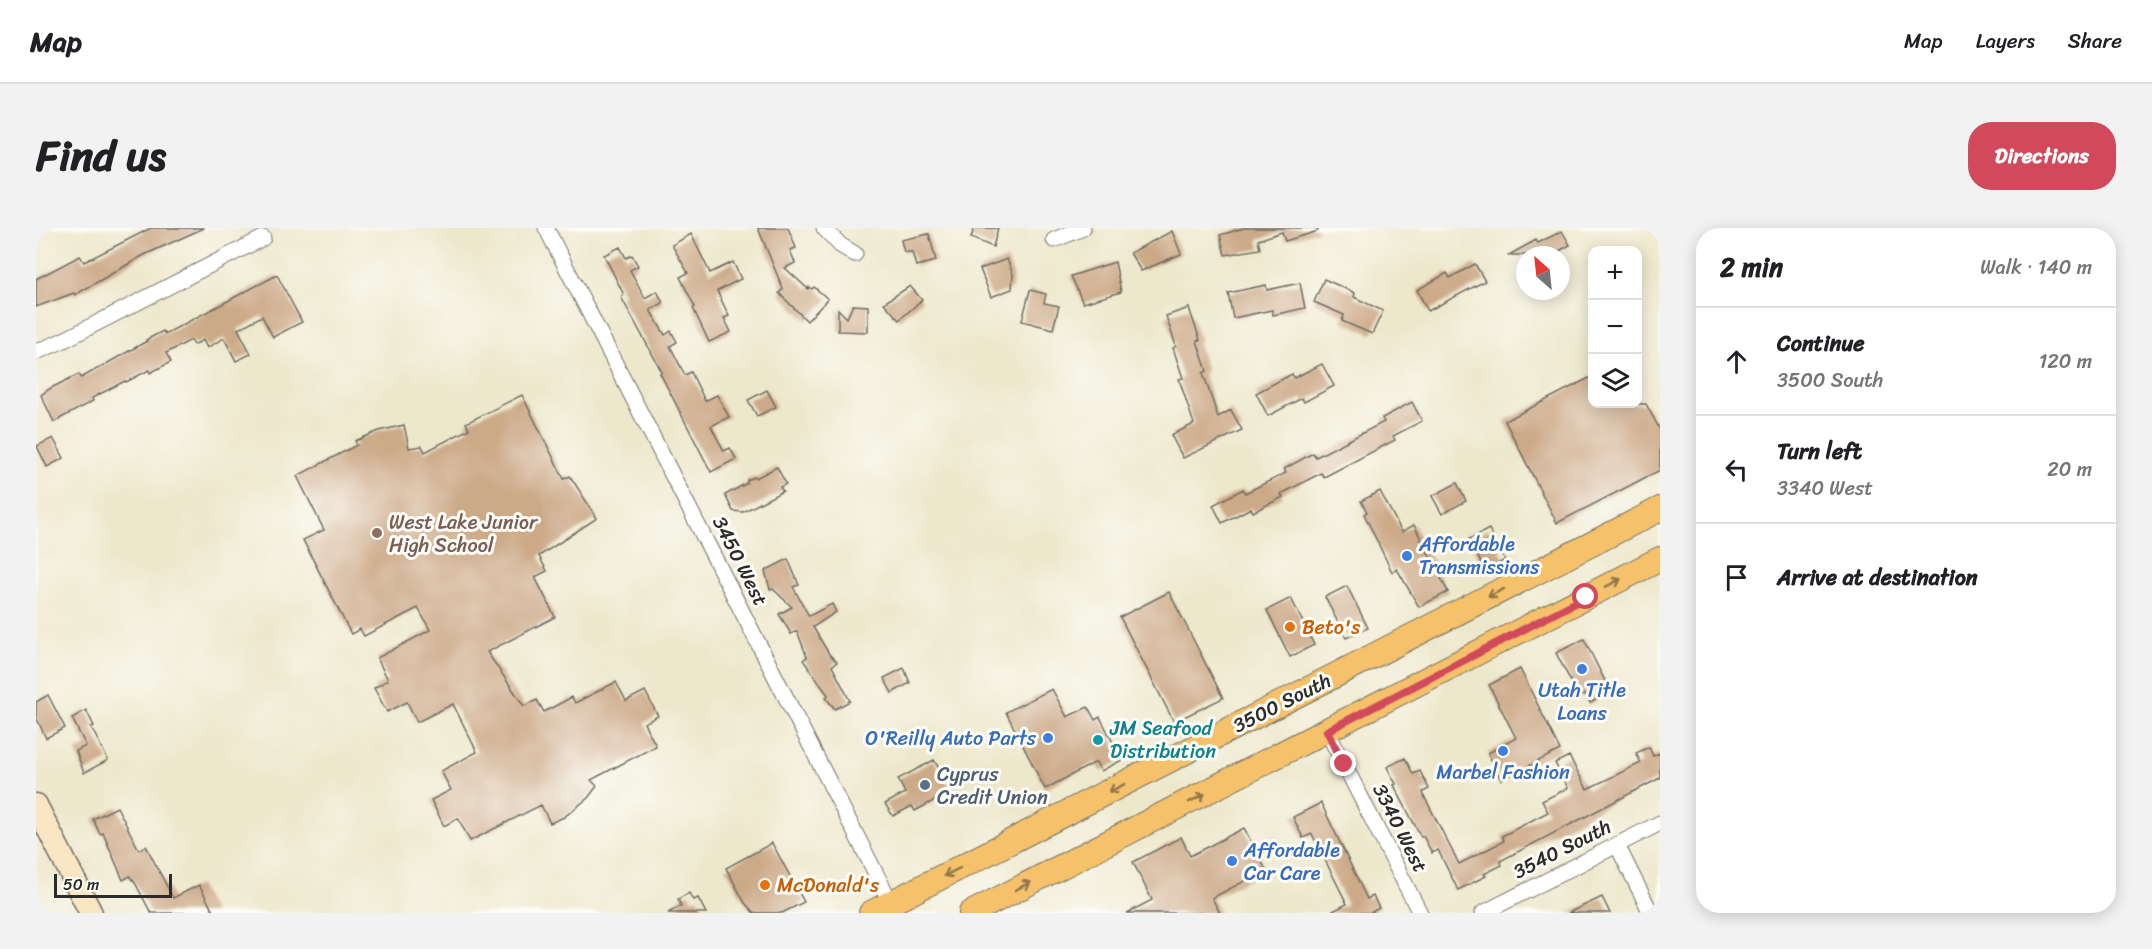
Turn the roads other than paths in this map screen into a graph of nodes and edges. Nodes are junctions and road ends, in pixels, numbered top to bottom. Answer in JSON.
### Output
{"nodes":[{"id":1,"x":546,"y":228,"type":"edge"},
{"id":2,"x":824,"y":228,"type":"edge"},
{"id":3,"x":1083,"y":228,"type":"edge"},
{"id":4,"x":263,"y":238,"type":"dead end"},
{"id":5,"x":1054,"y":240,"type":"dead end"},
{"id":6,"x":855,"y":254,"type":"dead end"},
{"id":7,"x":36,"y":352,"type":"edge"},
{"id":8,"x":1660,"y":509,"type":"edge"},
{"id":9,"x":1660,"y":559,"type":"edge"},
{"id":10,"x":1327,"y":731,"type":"junction"},
{"id":11,"x":36,"y":806,"type":"edge"},
{"id":12,"x":1660,"y":823,"type":"edge"},
{"id":13,"x":1617,"y":845,"type":"junction"},
{"id":14,"x":886,"y":910,"type":"edge"},
{"id":15,"x":91,"y":913,"type":"edge"},
{"id":16,"x":971,"y":913,"type":"edge"},
{"id":17,"x":1420,"y":913,"type":"edge"},
{"id":18,"x":1483,"y":913,"type":"edge"},
{"id":19,"x":1652,"y":913,"type":"edge"}],
"edges":[{"from":1,"to":14,"type":"street","name":"3450 West"},
{"from":2,"to":6,"type":"street"},
{"from":3,"to":5,"type":"street"},
{"from":4,"to":7,"type":"street"},
{"from":8,"to":14,"type":"main road","name":"3500 South","one_way":true},
{"from":10,"to":9,"type":"main road","one_way":true},
{"from":16,"to":10,"type":"main road","one_way":true},
{"from":10,"to":17,"type":"street","name":"3340 West"},
{"from":11,"to":15,"type":"street"},
{"from":12,"to":13,"type":"street","name":"3540 South"},
{"from":13,"to":18,"type":"street","name":"3540 South"},
{"from":13,"to":19,"type":"street"}]}
